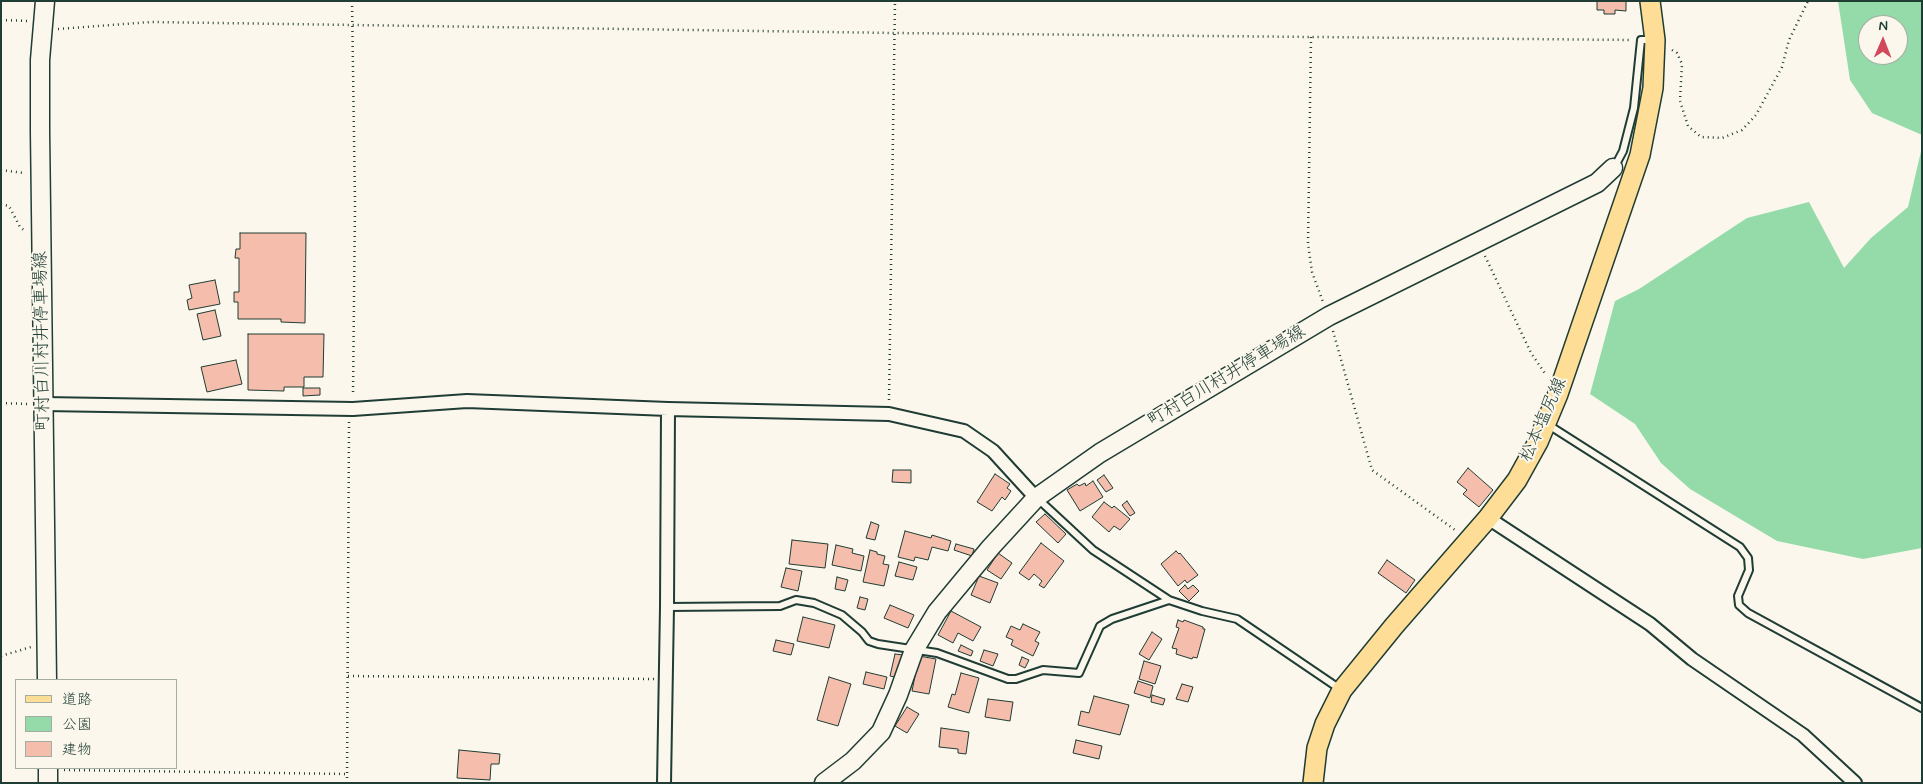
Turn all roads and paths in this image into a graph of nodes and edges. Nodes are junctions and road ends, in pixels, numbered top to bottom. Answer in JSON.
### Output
{"nodes":[{"id":1,"x":45,"y":1,"type":"edge"},
{"id":2,"x":352,"y":1,"type":"edge"},
{"id":3,"x":895,"y":1,"type":"edge"},
{"id":4,"x":1650,"y":1,"type":"edge"},
{"id":5,"x":1808,"y":1,"type":"edge"},
{"id":6,"x":1,"y":20,"type":"edge"},
{"id":7,"x":352,"y":25,"type":"junction"},
{"id":8,"x":42,"y":30,"type":"junction"},
{"id":9,"x":894,"y":33,"type":"junction"},
{"id":10,"x":1311,"y":37,"type":"junction"},
{"id":11,"x":1648,"y":40,"type":"junction"},
{"id":12,"x":1613,"y":168,"type":"joint"},
{"id":13,"x":1,"y":170,"type":"edge"},
{"id":14,"x":30,"y":174,"type":"dead end"},
{"id":15,"x":1,"y":204,"type":"edge"},
{"id":16,"x":30,"y":234,"type":"dead end"},
{"id":17,"x":1479,"y":243,"type":"junction"},
{"id":18,"x":1329,"y":316,"type":"junction"},
{"id":19,"x":1558,"y":394,"type":"junction"},
{"id":20,"x":1,"y":403,"type":"edge"},
{"id":21,"x":44,"y":404,"type":"junction"},
{"id":22,"x":351,"y":409,"type":"junction"},
{"id":23,"x":668,"y":409,"type":"junction"},
{"id":24,"x":888,"y":414,"type":"junction"},
{"id":25,"x":1546,"y":423,"type":"junction"},
{"id":26,"x":1036,"y":498,"type":"junction"},
{"id":27,"x":1488,"y":518,"type":"junction"},
{"id":28,"x":1468,"y":540,"type":"junction"},
{"id":29,"x":1169,"y":600,"type":"junction"},
{"id":30,"x":667,"y":607,"type":"junction"},
{"id":31,"x":47,"y":642,"type":"junction"},
{"id":32,"x":914,"y":650,"type":"junction"},
{"id":33,"x":1,"y":656,"type":"edge"},
{"id":34,"x":348,"y":676,"type":"junction"},
{"id":35,"x":47,"y":679,"type":"edge"},
{"id":36,"x":665,"y":679,"type":"junction"},
{"id":37,"x":1342,"y":690,"type":"junction"},
{"id":38,"x":1922,"y":708,"type":"edge"},
{"id":39,"x":48,"y":773,"type":"edge"},
{"id":40,"x":348,"y":774,"type":"junction"},
{"id":41,"x":348,"y":783,"type":"edge"},
{"id":42,"x":664,"y":783,"type":"edge"},
{"id":43,"x":824,"y":783,"type":"edge"},
{"id":44,"x":1313,"y":783,"type":"edge"},
{"id":45,"x":1855,"y":783,"type":"edge"}],
"edges":[{"from":1,"to":8,"type":"main road","name":"町村白川村井停車場線"},
{"from":2,"to":7,"type":"path"},
{"from":3,"to":9,"type":"path"},
{"from":4,"to":11,"type":"main road","name":"松本塩尻線"},
{"from":5,"to":11,"type":"path"},
{"from":6,"to":8,"type":"path"},
{"from":7,"to":8,"type":"path"},
{"from":7,"to":9,"type":"path"},
{"from":7,"to":22,"type":"path"},
{"from":8,"to":21,"type":"main road","name":"町村白川村井停車場線"},
{"from":9,"to":10,"type":"path"},
{"from":9,"to":24,"type":"path"},
{"from":10,"to":11,"type":"path"},
{"from":10,"to":18,"type":"path"},
{"from":11,"to":12,"type":"lane","name":"町村白川村井停車場線"},
{"from":11,"to":19,"type":"main road","name":"松本塩尻線"},
{"from":12,"to":17,"type":"main road","name":"町村白川村井停車場線"},
{"from":13,"to":14,"type":"path"},
{"from":15,"to":16,"type":"path"},
{"from":17,"to":18,"type":"main road","name":"町村白川村井停車場線"},
{"from":17,"to":19,"type":"path"},
{"from":18,"to":26,"type":"main road","name":"町村白川村井停車場線"},
{"from":18,"to":28,"type":"path"},
{"from":19,"to":25,"type":"main road","name":"松本塩尻線"},
{"from":20,"to":21,"type":"path"},
{"from":21,"to":22,"type":"street"},
{"from":21,"to":31,"type":"main road","name":"町村白川村井停車場線"},
{"from":22,"to":23,"type":"street"},
{"from":22,"to":34,"type":"path"},
{"from":23,"to":24,"type":"street"},
{"from":23,"to":30,"type":"street"},
{"from":24,"to":26,"type":"street"},
{"from":25,"to":27,"type":"main road","name":"松本塩尻線"},
{"from":25,"to":38,"type":"lane"},
{"from":26,"to":29,"type":"lane"},
{"from":26,"to":32,"type":"main road","name":"町村白川村井停車場線"},
{"from":27,"to":28,"type":"main road","name":"松本塩尻線"},
{"from":27,"to":45,"type":"street"},
{"from":28,"to":37,"type":"main road","name":"松本塩尻線"},
{"from":29,"to":32,"type":"lane"},
{"from":29,"to":37,"type":"lane"},
{"from":30,"to":32,"type":"lane"},
{"from":30,"to":36,"type":"street"},
{"from":31,"to":33,"type":"path"},
{"from":31,"to":35,"type":"main road","name":"町村白川村井停車場線"},
{"from":32,"to":43,"type":"main road","name":"町村白川村井停車場線"},
{"from":34,"to":36,"type":"path"},
{"from":34,"to":40,"type":"path"},
{"from":36,"to":42,"type":"street"},
{"from":37,"to":44,"type":"main road","name":"松本塩尻線"},
{"from":39,"to":40,"type":"path"},
{"from":40,"to":41,"type":"path"}]}
